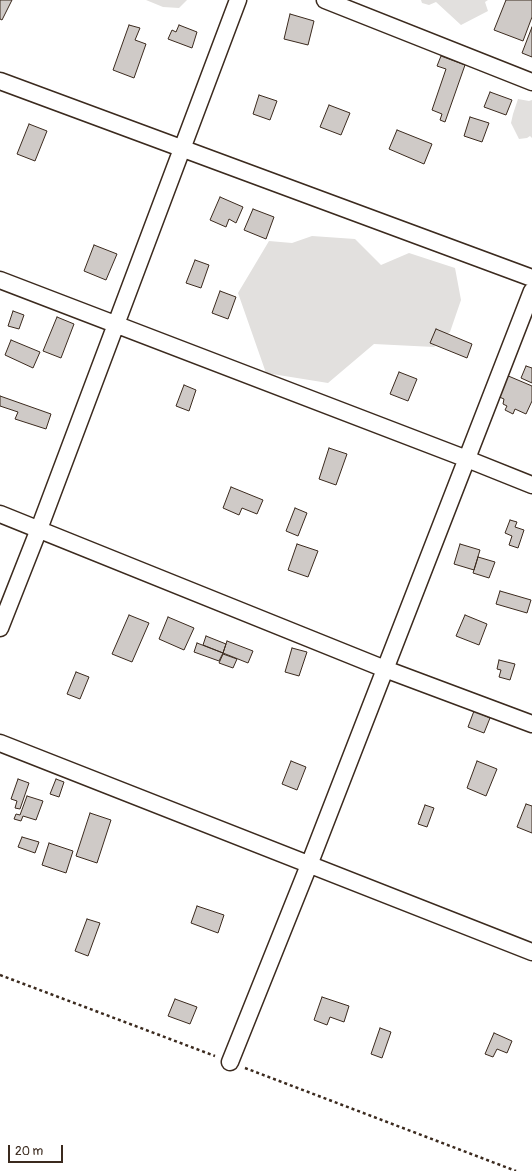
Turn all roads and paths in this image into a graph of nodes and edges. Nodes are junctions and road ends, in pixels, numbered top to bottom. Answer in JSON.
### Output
{"nodes":[{"id":1,"x":238,"y":0,"type":"edge"},
{"id":2,"x":325,"y":0,"type":"edge"},
{"id":3,"x":0,"y":81,"type":"edge"},
{"id":4,"x":532,"y":82,"type":"edge"},
{"id":5,"x":182,"y":148,"type":"junction"},
{"id":6,"x":532,"y":278,"type":"edge"},
{"id":7,"x":0,"y":280,"type":"edge"},
{"id":8,"x":532,"y":291,"type":"edge"},
{"id":9,"x":116,"y":324,"type":"junction"},
{"id":10,"x":467,"y":459,"type":"junction"},
{"id":11,"x":532,"y":485,"type":"edge"},
{"id":12,"x":0,"y":514,"type":"edge"},
{"id":13,"x":39,"y":529,"type":"junction"},
{"id":14,"x":0,"y":628,"type":"edge"},
{"id":15,"x":385,"y":669,"type":"junction"},
{"id":16,"x":532,"y":724,"type":"edge"},
{"id":17,"x":0,"y":743,"type":"edge"},
{"id":18,"x":309,"y":865,"type":"junction"},
{"id":19,"x":532,"y":952,"type":"edge"},
{"id":20,"x":0,"y":975,"type":"edge"},
{"id":21,"x":230,"y":1062,"type":"junction"},
{"id":22,"x":516,"y":1171,"type":"edge"}],
"edges":[{"from":1,"to":5,"type":"street"},
{"from":2,"to":4,"type":"street"},
{"from":3,"to":5,"type":"street"},
{"from":5,"to":6,"type":"street"},
{"from":5,"to":9,"type":"street"},
{"from":7,"to":9,"type":"street"},
{"from":8,"to":10,"type":"street"},
{"from":9,"to":10,"type":"street"},
{"from":9,"to":13,"type":"street"},
{"from":10,"to":11,"type":"street"},
{"from":10,"to":15,"type":"street"},
{"from":12,"to":13,"type":"street"},
{"from":13,"to":14,"type":"street"},
{"from":13,"to":15,"type":"street"},
{"from":15,"to":16,"type":"street"},
{"from":15,"to":18,"type":"street"},
{"from":17,"to":18,"type":"street"},
{"from":18,"to":19,"type":"street"},
{"from":18,"to":21,"type":"street"},
{"from":20,"to":21,"type":"path"},
{"from":21,"to":22,"type":"path"}]}
